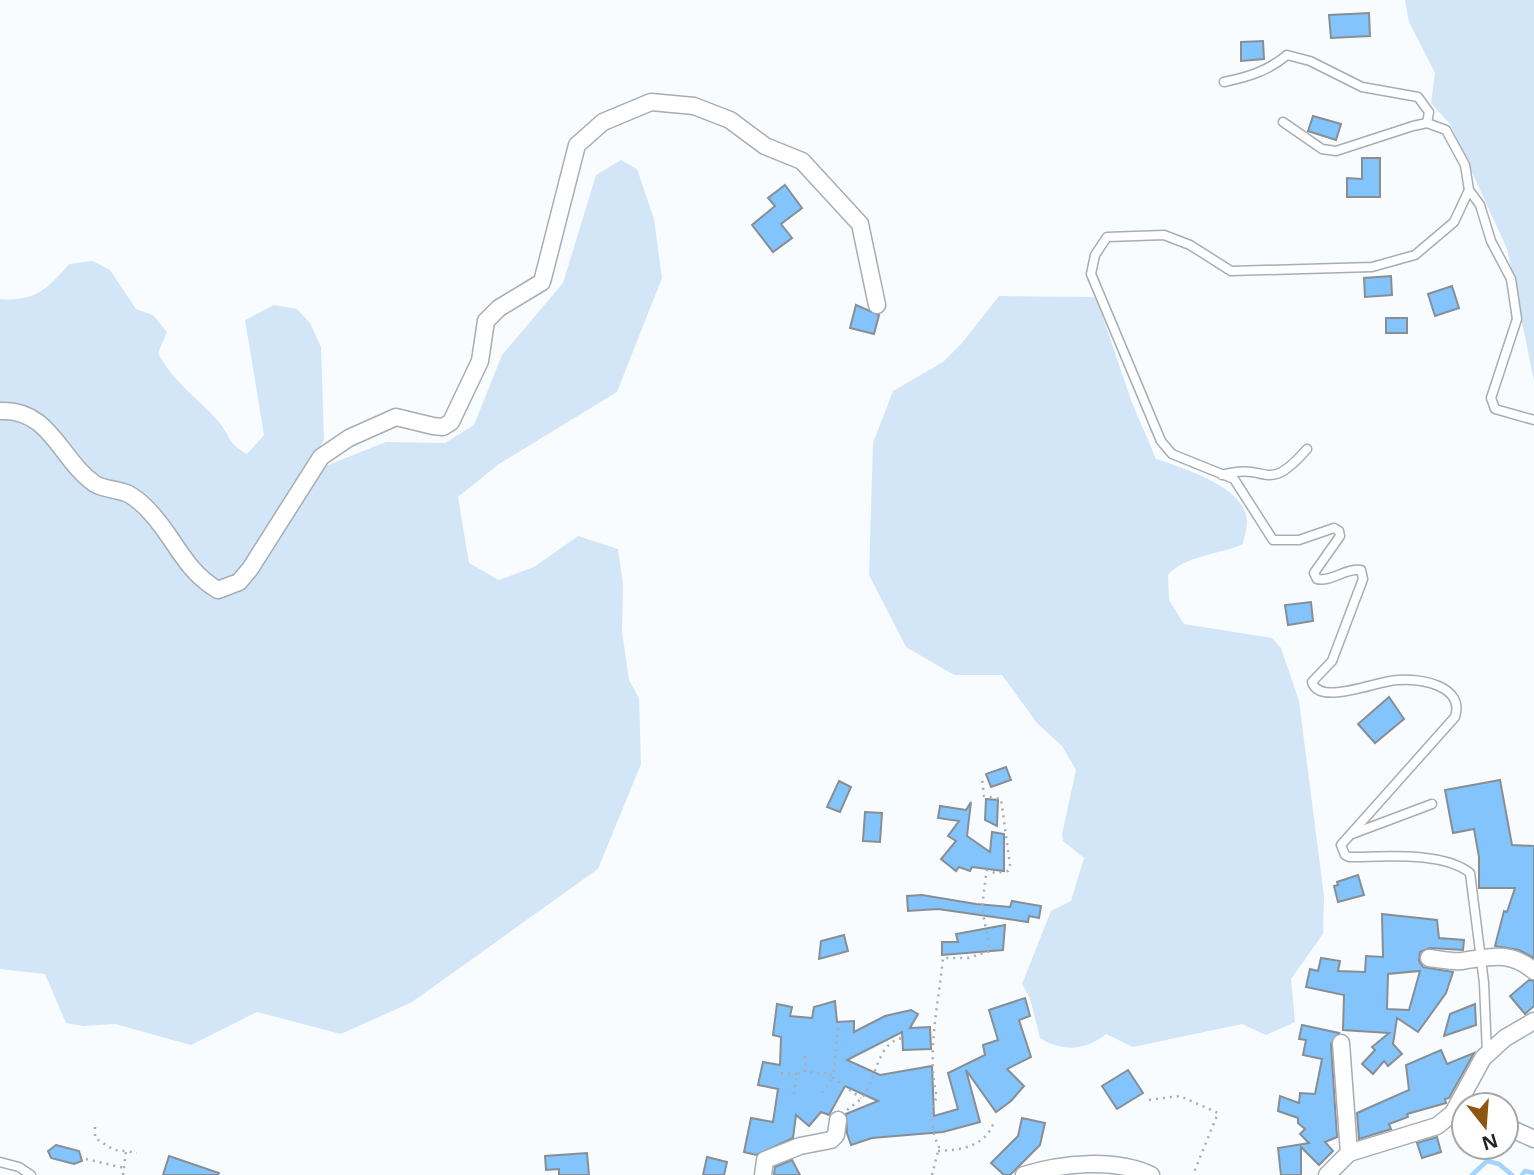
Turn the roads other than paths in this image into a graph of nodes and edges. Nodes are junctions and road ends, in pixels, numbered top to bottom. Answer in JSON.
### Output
{"nodes":[{"id":1,"x":1224,"y":82,"type":"dead end"},
{"id":2,"x":1283,"y":122,"type":"dead end"},
{"id":3,"x":1427,"y":123,"type":"junction"},
{"id":4,"x":1469,"y":190,"type":"junction"},
{"id":5,"x":877,"y":306,"type":"dead end"},
{"id":6,"x":0,"y":411,"type":"edge"},
{"id":7,"x":1534,"y":420,"type":"edge"},
{"id":8,"x":1307,"y":449,"type":"dead end"},
{"id":9,"x":1222,"y":475,"type":"junction"},
{"id":10,"x":1432,"y":804,"type":"dead end"},
{"id":11,"x":1350,"y":835,"type":"junction"},
{"id":12,"x":1481,"y":956,"type":"junction"},
{"id":13,"x":1429,"y":958,"type":"dead end"},
{"id":14,"x":1534,"y":971,"type":"edge"},
{"id":15,"x":1534,"y":1021,"type":"edge"},
{"id":16,"x":1341,"y":1043,"type":"dead end"},
{"id":17,"x":1487,"y":1054,"type":"junction"},
{"id":18,"x":838,"y":1120,"type":"road end"},
{"id":19,"x":1349,"y":1153,"type":"junction"},
{"id":20,"x":0,"y":1162,"type":"edge"},
{"id":21,"x":1046,"y":1173,"type":"edge"},
{"id":22,"x":32,"y":1175,"type":"edge"},
{"id":23,"x":763,"y":1175,"type":"edge"},
{"id":24,"x":1024,"y":1175,"type":"edge"},
{"id":25,"x":1151,"y":1175,"type":"edge"},
{"id":26,"x":1327,"y":1175,"type":"edge"}],
"edges":[{"from":1,"to":3,"type":"lane"},
{"from":2,"to":3,"type":"lane"},
{"from":3,"to":4,"type":"lane"},
{"from":4,"to":7,"type":"lane"},
{"from":4,"to":9,"type":"lane"},
{"from":5,"to":6,"type":"street"},
{"from":8,"to":9,"type":"lane"},
{"from":9,"to":11,"type":"lane"},
{"from":10,"to":11,"type":"lane"},
{"from":11,"to":12,"type":"lane"},
{"from":12,"to":13,"type":"street"},
{"from":12,"to":14,"type":"street"},
{"from":12,"to":17,"type":"lane"},
{"from":15,"to":17,"type":"street"},
{"from":16,"to":19,"type":"street"},
{"from":17,"to":19,"type":"street"},
{"from":18,"to":23,"type":"street"},
{"from":19,"to":26,"type":"street"},
{"from":20,"to":22,"type":"lane"},
{"from":21,"to":24,"type":"street"},
{"from":21,"to":25,"type":"street"}]}
